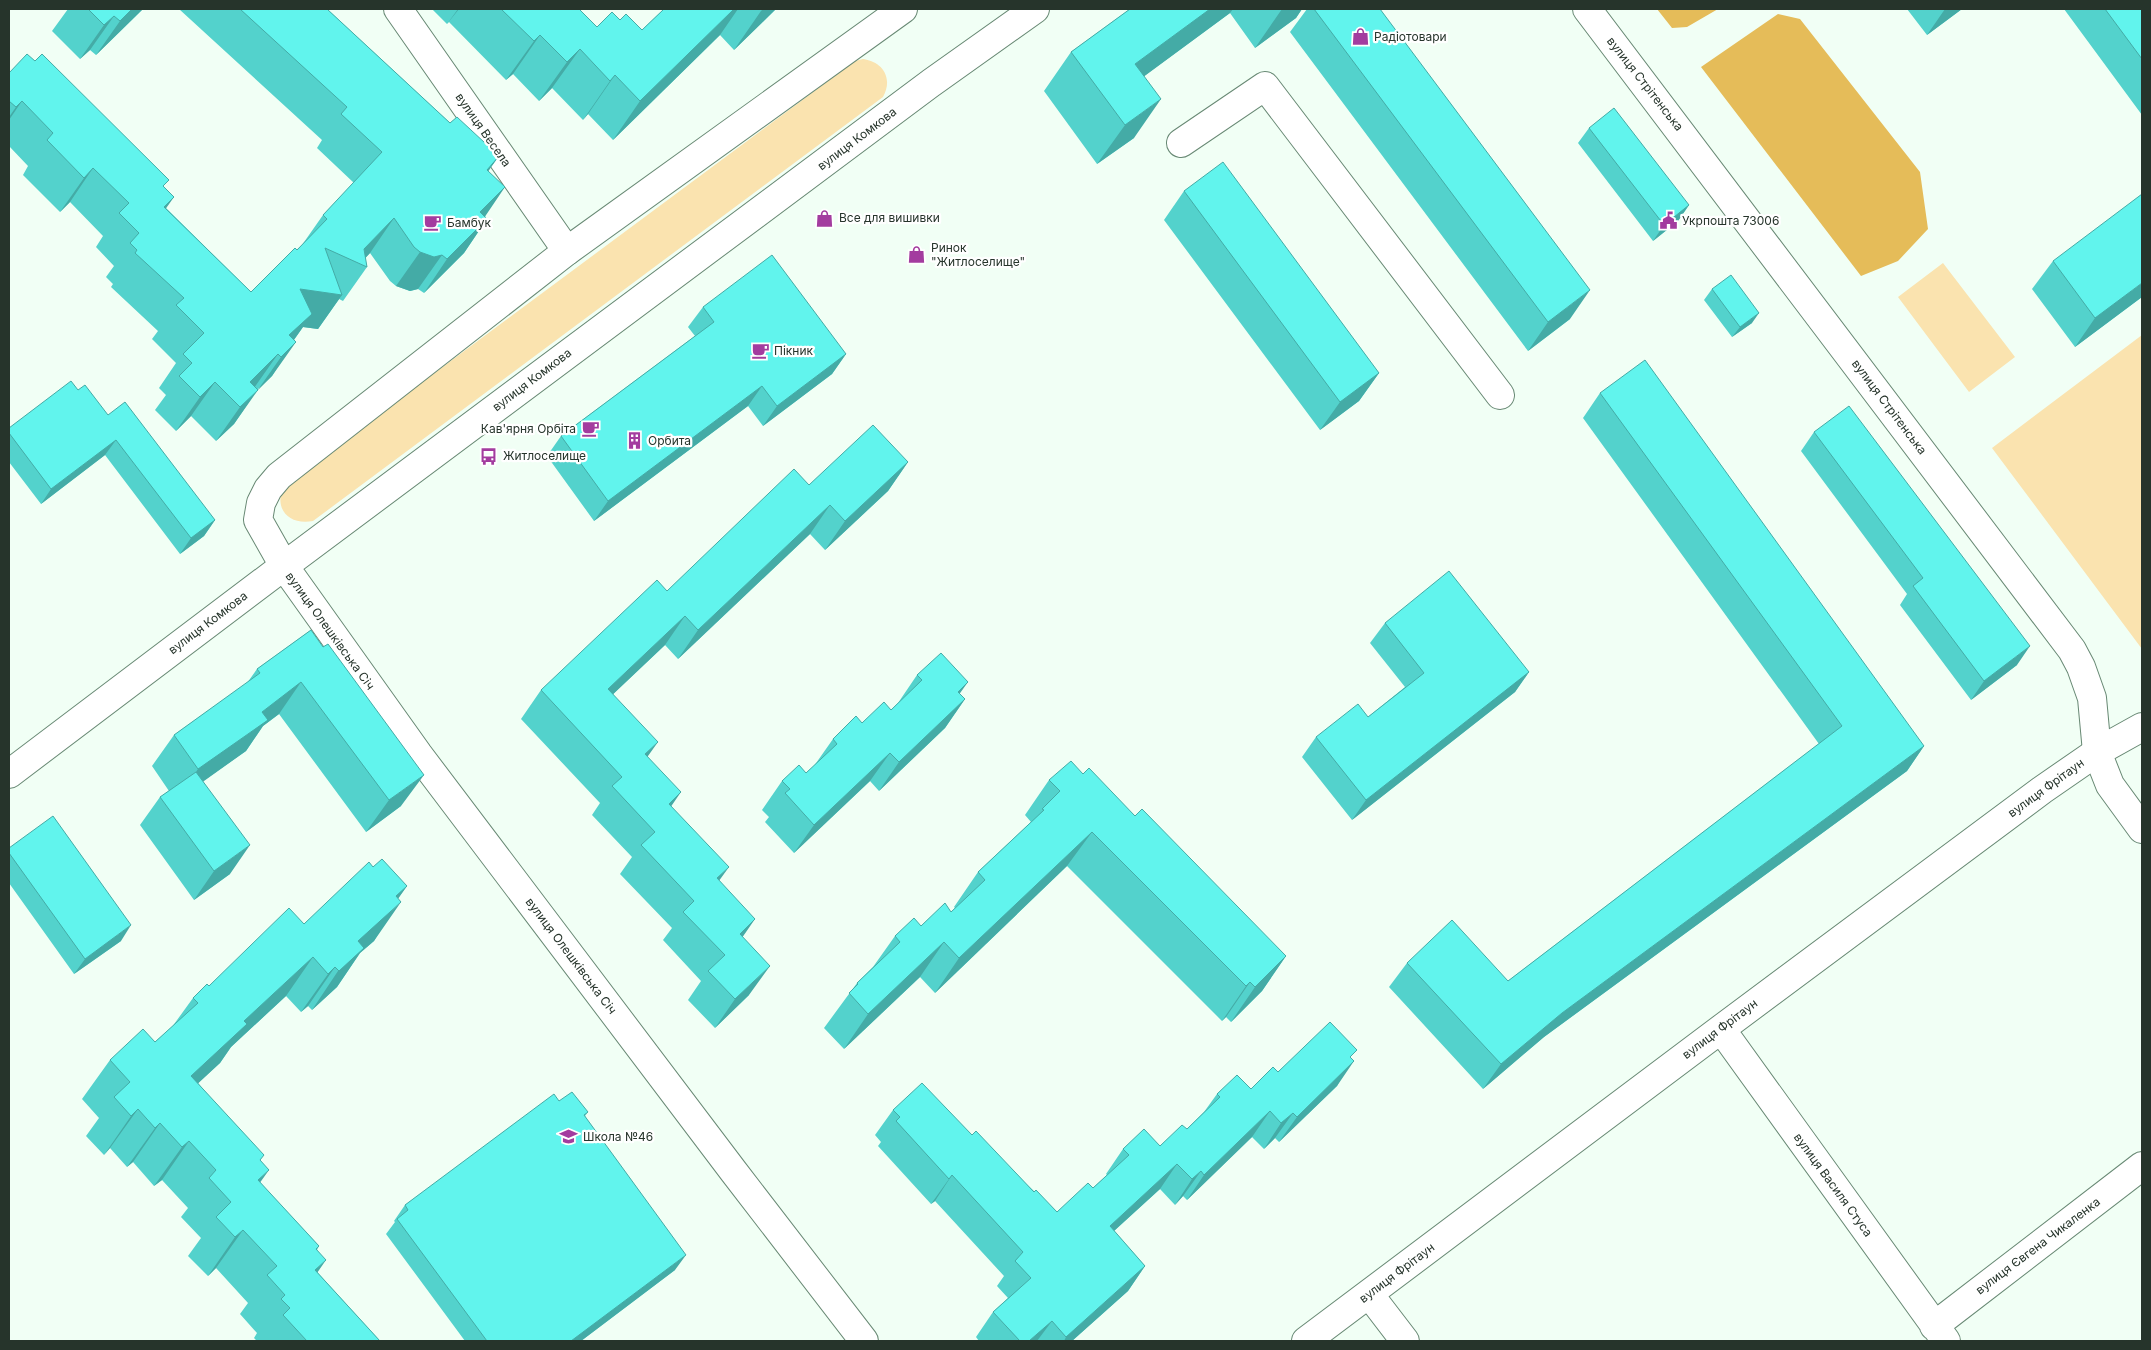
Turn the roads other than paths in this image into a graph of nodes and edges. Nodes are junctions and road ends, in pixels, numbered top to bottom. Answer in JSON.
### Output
{"nodes":[{"id":1,"x":398,"y":9,"type":"edge"},
{"id":2,"x":903,"y":9,"type":"edge"},
{"id":3,"x":1035,"y":9,"type":"edge"},
{"id":4,"x":1587,"y":9,"type":"edge"},
{"id":5,"x":1181,"y":143,"type":"dead end"},
{"id":6,"x":567,"y":251,"type":"junction"},
{"id":7,"x":1500,"y":395,"type":"dead end"},
{"id":8,"x":284,"y":566,"type":"junction"},
{"id":9,"x":2142,"y":727,"type":"edge"},
{"id":10,"x":2097,"y":752,"type":"junction"},
{"id":11,"x":9,"y":774,"type":"edge"},
{"id":12,"x":2142,"y":829,"type":"edge"},
{"id":13,"x":1721,"y":1029,"type":"junction"},
{"id":14,"x":2142,"y":1166,"type":"edge"},
{"id":15,"x":1369,"y":1294,"type":"junction"},
{"id":16,"x":1940,"y":1334,"type":"edge"},
{"id":17,"x":864,"y":1341,"type":"edge"},
{"id":18,"x":1306,"y":1341,"type":"edge"},
{"id":19,"x":1405,"y":1341,"type":"edge"}],
"edges":[{"from":1,"to":6,"type":"street","name":"вулиця Весела"},
{"from":2,"to":6,"type":"street"},
{"from":3,"to":8,"type":"street","name":"вулиця Комкова"},
{"from":4,"to":10,"type":"street","name":"вулиця Стрітенська"},
{"from":5,"to":7,"type":"street"},
{"from":6,"to":8,"type":"street","name":"вулиця Олешківська Січ"},
{"from":8,"to":11,"type":"street","name":"вулиця Комкова"},
{"from":8,"to":17,"type":"street","name":"вулиця Олешківська Січ"},
{"from":9,"to":10,"type":"street","name":"вулиця Фрітаун"},
{"from":10,"to":12,"type":"street","name":"вулиця Стрітенська"},
{"from":10,"to":13,"type":"street","name":"вулиця Фрітаун"},
{"from":13,"to":15,"type":"street","name":"вулиця Фрітаун"},
{"from":13,"to":16,"type":"street","name":"вулиця Василя Стуса"},
{"from":14,"to":16,"type":"street","name":"вулиця Євгена Чикаленка"},
{"from":15,"to":18,"type":"street","name":"вулиця Фрітаун"},
{"from":15,"to":19,"type":"street"}]}
